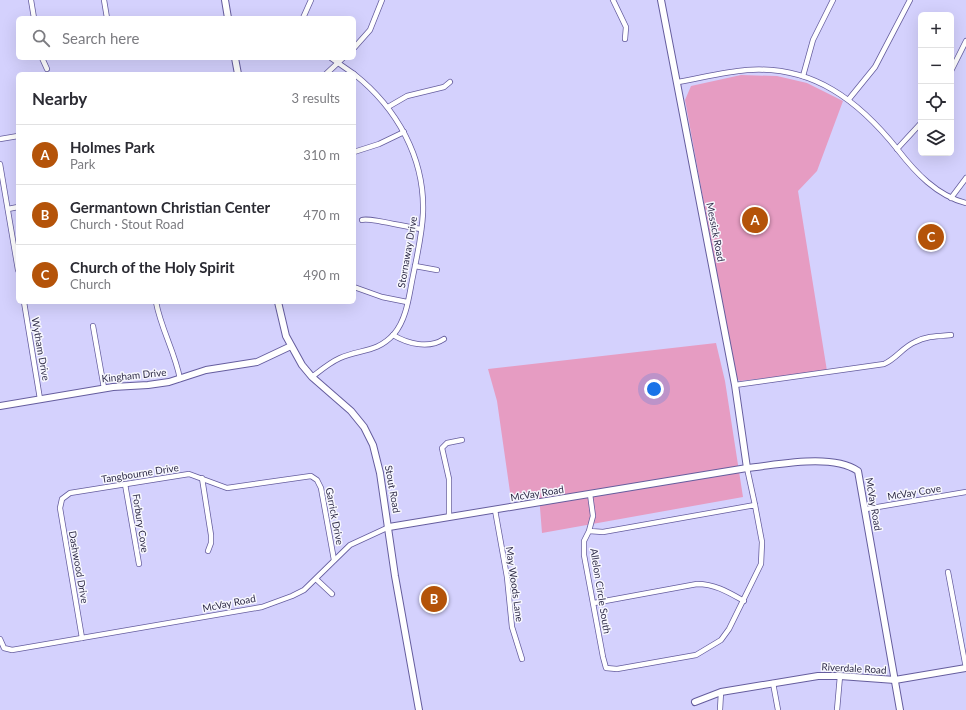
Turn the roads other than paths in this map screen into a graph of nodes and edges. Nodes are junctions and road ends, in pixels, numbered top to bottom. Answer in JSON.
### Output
{"nodes":[{"id":1,"x":31,"y":0,"type":"edge"},
{"id":2,"x":104,"y":0,"type":"edge"},
{"id":3,"x":225,"y":0,"type":"edge"},
{"id":4,"x":312,"y":0,"type":"edge"},
{"id":5,"x":382,"y":0,"type":"edge"},
{"id":6,"x":613,"y":0,"type":"edge"},
{"id":7,"x":661,"y":0,"type":"edge"},
{"id":8,"x":833,"y":0,"type":"edge"},
{"id":9,"x":910,"y":0,"type":"edge"},
{"id":10,"x":34,"y":16,"type":"edge"},
{"id":11,"x":107,"y":16,"type":"edge"},
{"id":12,"x":228,"y":16,"type":"edge"},
{"id":13,"x":305,"y":16,"type":"edge"},
{"id":14,"x":625,"y":39,"type":"dead end"},
{"id":15,"x":966,"y":41,"type":"edge"},
{"id":16,"x":356,"y":46,"type":"edge"},
{"id":17,"x":43,"y":60,"type":"edge"},
{"id":18,"x":235,"y":60,"type":"edge"},
{"id":19,"x":334,"y":60,"type":"edge"},
{"id":20,"x":342,"y":60,"type":"edge"},
{"id":21,"x":338,"y":63,"type":"junction"},
{"id":22,"x":954,"y":65,"type":"edge"},
{"id":23,"x":47,"y":69,"type":"dead end"},
{"id":24,"x":238,"y":72,"type":"edge"},
{"id":25,"x":328,"y":72,"type":"edge"},
{"id":26,"x":351,"y":72,"type":"edge"},
{"id":27,"x":356,"y":76,"type":"edge"},
{"id":28,"x":803,"y":76,"type":"junction"},
{"id":29,"x":450,"y":82,"type":"dead end"},
{"id":30,"x":678,"y":82,"type":"junction"},
{"id":31,"x":849,"y":99,"type":"junction"},
{"id":32,"x":388,"y":107,"type":"junction"},
{"id":33,"x":918,"y":126,"type":"edge"},
{"id":34,"x":404,"y":132,"type":"junction"},
{"id":35,"x":16,"y":136,"type":"edge"},
{"id":36,"x":0,"y":139,"type":"edge"},
{"id":37,"x":897,"y":149,"type":"junction"},
{"id":38,"x":356,"y":151,"type":"edge"},
{"id":39,"x":0,"y":164,"type":"edge"},
{"id":40,"x":966,"y":178,"type":"edge"},
{"id":41,"x":951,"y":198,"type":"junction"},
{"id":42,"x":966,"y":203,"type":"edge"},
{"id":43,"x":16,"y":207,"type":"edge"},
{"id":44,"x":8,"y":209,"type":"junction"},
{"id":45,"x":362,"y":220,"type":"dead end"},
{"id":46,"x":421,"y":229,"type":"junction"},
{"id":47,"x":16,"y":258,"type":"edge"},
{"id":48,"x":415,"y":266,"type":"junction"},
{"id":49,"x":437,"y":270,"type":"dead end"},
{"id":50,"x":356,"y":288,"type":"edge"},
{"id":51,"x":407,"y":302,"type":"junction"},
{"id":52,"x":24,"y":304,"type":"edge"},
{"id":53,"x":157,"y":304,"type":"edge"},
{"id":54,"x":278,"y":304,"type":"edge"},
{"id":55,"x":94,"y":326,"type":"dead end"},
{"id":56,"x":393,"y":335,"type":"junction"},
{"id":57,"x":952,"y":335,"type":"dead end"},
{"id":58,"x":444,"y":339,"type":"dead end"},
{"id":59,"x":291,"y":346,"type":"junction"},
{"id":60,"x":312,"y":377,"type":"junction"},
{"id":61,"x":180,"y":379,"type":"junction"},
{"id":62,"x":735,"y":385,"type":"junction"},
{"id":63,"x":104,"y":388,"type":"junction"},
{"id":64,"x":40,"y":399,"type":"junction"},
{"id":65,"x":0,"y":406,"type":"edge"},
{"id":66,"x":462,"y":440,"type":"dead end"},
{"id":67,"x":747,"y":468,"type":"junction"},
{"id":68,"x":314,"y":477,"type":"joint"},
{"id":69,"x":202,"y":478,"type":"junction"},
{"id":70,"x":125,"y":484,"type":"junction"},
{"id":71,"x":966,"y":492,"type":"edge"},
{"id":72,"x":590,"y":494,"type":"junction"},
{"id":73,"x":62,"y":499,"type":"joint"},
{"id":74,"x":755,"y":505,"type":"junction"},
{"id":75,"x":866,"y":509,"type":"junction"},
{"id":76,"x":495,"y":510,"type":"junction"},
{"id":77,"x":449,"y":517,"type":"junction"},
{"id":78,"x":389,"y":527,"type":"junction"},
{"id":79,"x":589,"y":532,"type":"junction"},
{"id":80,"x":208,"y":551,"type":"dead end"},
{"id":81,"x":334,"y":560,"type":"junction"},
{"id":82,"x":138,"y":564,"type":"dead end"},
{"id":83,"x":948,"y":572,"type":"dead end"},
{"id":84,"x":316,"y":579,"type":"junction"},
{"id":85,"x":332,"y":594,"type":"dead end"},
{"id":86,"x":744,"y":600,"type":"junction"},
{"id":87,"x":594,"y":603,"type":"junction"},
{"id":88,"x":82,"y":638,"type":"junction"},
{"id":89,"x":0,"y":639,"type":"edge"},
{"id":90,"x":522,"y":659,"type":"dead end"},
{"id":91,"x":966,"y":668,"type":"edge"},
{"id":92,"x":840,"y":676,"type":"junction"},
{"id":93,"x":895,"y":680,"type":"junction"},
{"id":94,"x":773,"y":683,"type":"junction"},
{"id":95,"x":721,"y":692,"type":"junction"},
{"id":96,"x":695,"y":702,"type":"dead end"},
{"id":97,"x":420,"y":710,"type":"edge"},
{"id":98,"x":720,"y":710,"type":"edge"},
{"id":99,"x":778,"y":710,"type":"edge"},
{"id":100,"x":837,"y":710,"type":"edge"},
{"id":101,"x":900,"y":710,"type":"edge"}],
"edges":[{"from":1,"to":10,"type":"street"},
{"from":2,"to":11,"type":"street"},
{"from":3,"to":12,"type":"street"},
{"from":4,"to":13,"type":"street"},
{"from":5,"to":16,"type":"street"},
{"from":6,"to":14,"type":"street"},
{"from":7,"to":30,"type":"street","name":"Messick Road"},
{"from":8,"to":28,"type":"street"},
{"from":9,"to":31,"type":"street"},
{"from":15,"to":22,"type":"street"},
{"from":17,"to":23,"type":"street"},
{"from":18,"to":24,"type":"street"},
{"from":19,"to":21,"type":"street","name":"Stornaway Drive"},
{"from":20,"to":21,"type":"street"},
{"from":21,"to":25,"type":"street"},
{"from":21,"to":26,"type":"street","name":"Stornaway Drive"},
{"from":27,"to":32,"type":"street","name":"Stornaway Drive"},
{"from":28,"to":30,"type":"street"},
{"from":28,"to":31,"type":"street"},
{"from":29,"to":32,"type":"street"},
{"from":30,"to":62,"type":"street","name":"Messick Road"},
{"from":31,"to":37,"type":"street"},
{"from":32,"to":34,"type":"street","name":"Stornaway Drive"},
{"from":33,"to":37,"type":"street"},
{"from":34,"to":38,"type":"street"},
{"from":34,"to":46,"type":"street","name":"Stornaway Drive"},
{"from":35,"to":36,"type":"street"},
{"from":37,"to":41,"type":"street"},
{"from":39,"to":44,"type":"street"},
{"from":40,"to":41,"type":"street"},
{"from":41,"to":42,"type":"street"},
{"from":43,"to":44,"type":"street"},
{"from":44,"to":47,"type":"street"},
{"from":45,"to":46,"type":"street"},
{"from":46,"to":48,"type":"street","name":"Stornaway Drive"},
{"from":48,"to":49,"type":"street"},
{"from":48,"to":51,"type":"street","name":"Stornaway Drive"},
{"from":50,"to":51,"type":"street"},
{"from":51,"to":56,"type":"street","name":"Stornaway Drive"},
{"from":52,"to":64,"type":"street","name":"Wytham Drive"},
{"from":53,"to":61,"type":"street"},
{"from":54,"to":59,"type":"street","name":"Stout Road"},
{"from":55,"to":63,"type":"street"},
{"from":56,"to":58,"type":"street"},
{"from":56,"to":60,"type":"street","name":"Stornaway Drive"},
{"from":57,"to":62,"type":"street"},
{"from":59,"to":60,"type":"street","name":"Stout Road"},
{"from":59,"to":61,"type":"street","name":"Kingham Drive"},
{"from":60,"to":78,"type":"street","name":"Stout Road"},
{"from":61,"to":63,"type":"street","name":"Kingham Drive"},
{"from":62,"to":67,"type":"street","name":"Messick Road"},
{"from":63,"to":64,"type":"street","name":"Kingham Drive"},
{"from":64,"to":65,"type":"street","name":"Kingham Drive"},
{"from":66,"to":77,"type":"street"},
{"from":67,"to":72,"type":"street","name":"McVay Road"},
{"from":67,"to":74,"type":"street"},
{"from":67,"to":75,"type":"street","name":"McVay Road"},
{"from":68,"to":69,"type":"street","name":"Tangbourne Drive"},
{"from":68,"to":81,"type":"street","name":"Garrick Drive"},
{"from":69,"to":70,"type":"street","name":"Tangbourne Drive"},
{"from":69,"to":80,"type":"street"},
{"from":70,"to":73,"type":"street","name":"Tangbourne Drive"},
{"from":70,"to":82,"type":"street","name":"Forbury Cove"},
{"from":71,"to":75,"type":"street","name":"McVay Cove"},
{"from":72,"to":76,"type":"street","name":"McVay Road"},
{"from":72,"to":79,"type":"street","name":"Allelon Circle South"},
{"from":73,"to":88,"type":"street","name":"Dashwood Drive"},
{"from":74,"to":79,"type":"street"},
{"from":74,"to":86,"type":"street"},
{"from":75,"to":93,"type":"street","name":"McVay Road"},
{"from":76,"to":77,"type":"street","name":"McVay Road"},
{"from":76,"to":90,"type":"street","name":"May Woods Lane"},
{"from":77,"to":78,"type":"street","name":"McVay Road"},
{"from":78,"to":81,"type":"street","name":"McVay Road"},
{"from":78,"to":97,"type":"street","name":"Stout Road"},
{"from":79,"to":87,"type":"street","name":"Allelon Circle South"},
{"from":81,"to":84,"type":"street","name":"McVay Road"},
{"from":83,"to":91,"type":"street"},
{"from":84,"to":85,"type":"street"},
{"from":84,"to":88,"type":"street","name":"McVay Road"},
{"from":86,"to":87,"type":"street"},
{"from":86,"to":87,"type":"street","name":"Allelon Circle South"},
{"from":88,"to":89,"type":"street","name":"McVay Road"},
{"from":91,"to":93,"type":"street","name":"Riverdale Road"},
{"from":92,"to":93,"type":"street","name":"Riverdale Road"},
{"from":92,"to":94,"type":"street","name":"Riverdale Road"},
{"from":92,"to":100,"type":"street"},
{"from":93,"to":101,"type":"street","name":"McVay Road"},
{"from":94,"to":95,"type":"street","name":"Riverdale Road"},
{"from":94,"to":99,"type":"street"},
{"from":95,"to":96,"type":"street","name":"Riverdale Road"},
{"from":95,"to":98,"type":"street"}]}
